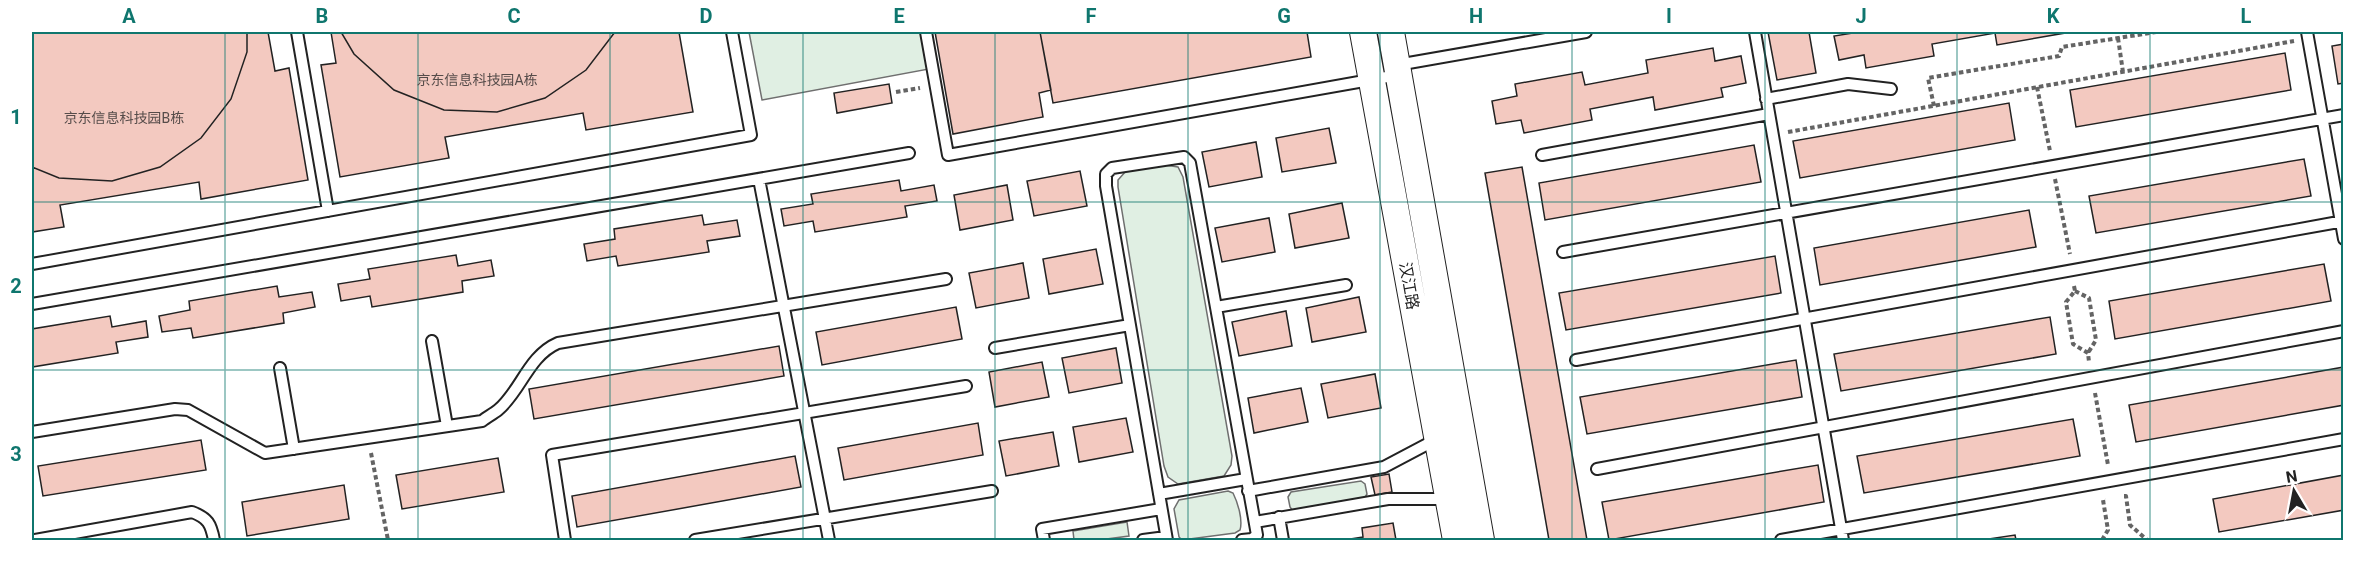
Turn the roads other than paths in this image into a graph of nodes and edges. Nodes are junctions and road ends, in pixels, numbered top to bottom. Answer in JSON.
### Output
{"nodes":[{"id":1,"x":297,"y":32,"type":"edge"},
{"id":2,"x":732,"y":32,"type":"edge"},
{"id":3,"x":926,"y":32,"type":"edge"},
{"id":4,"x":1363,"y":32,"type":"edge"},
{"id":5,"x":1391,"y":32,"type":"edge"},
{"id":6,"x":1586,"y":32,"type":"edge"},
{"id":7,"x":1755,"y":32,"type":"edge"},
{"id":8,"x":2308,"y":35,"type":"edge"},
{"id":9,"x":1397,"y":70,"type":"junction"},
{"id":10,"x":1371,"y":79,"type":"junction"},
{"id":11,"x":1891,"y":88,"type":"dead end"},
{"id":12,"x":1766,"y":99,"type":"junction"},
{"id":13,"x":1769,"y":114,"type":"junction"},
{"id":14,"x":2343,"y":115,"type":"edge"},
{"id":15,"x":2323,"y":118,"type":"junction"},
{"id":16,"x":909,"y":153,"type":"dead end"},
{"id":17,"x":1542,"y":155,"type":"dead end"},
{"id":18,"x":759,"y":179,"type":"junction"},
{"id":19,"x":327,"y":211,"type":"junction"},
{"id":20,"x":1786,"y":213,"type":"junction"},
{"id":21,"x":2342,"y":221,"type":"edge"},
{"id":22,"x":2343,"y":239,"type":"edge"},
{"id":23,"x":1563,"y":252,"type":"dead end"},
{"id":24,"x":32,"y":264,"type":"edge"},
{"id":25,"x":946,"y":279,"type":"dead end"},
{"id":26,"x":1346,"y":285,"type":"dead end"},
{"id":27,"x":32,"y":304,"type":"edge"},
{"id":28,"x":784,"y":306,"type":"junction"},
{"id":29,"x":1216,"y":307,"type":"junction"},
{"id":30,"x":1804,"y":319,"type":"junction"},
{"id":31,"x":1130,"y":325,"type":"junction"},
{"id":32,"x":2343,"y":331,"type":"edge"},
{"id":33,"x":432,"y":341,"type":"dead end"},
{"id":34,"x":995,"y":348,"type":"dead end"},
{"id":35,"x":1576,"y":360,"type":"dead end"},
{"id":36,"x":280,"y":368,"type":"dead end"},
{"id":37,"x":966,"y":386,"type":"dead end"},
{"id":38,"x":804,"y":413,"type":"junction"},
{"id":39,"x":447,"y":426,"type":"junction"},
{"id":40,"x":1823,"y":427,"type":"junction"},
{"id":41,"x":32,"y":432,"type":"edge"},
{"id":42,"x":1438,"y":439,"type":"junction"},
{"id":43,"x":2343,"y":439,"type":"edge"},
{"id":44,"x":294,"y":449,"type":"junction"},
{"id":45,"x":1597,"y":469,"type":"dead end"},
{"id":46,"x":1247,"y":485,"type":"junction"},
{"id":47,"x":992,"y":491,"type":"dead end"},
{"id":48,"x":1159,"y":494,"type":"junction"},
{"id":49,"x":1449,"y":499,"type":"junction"},
{"id":50,"x":1161,"y":509,"type":"junction"},
{"id":51,"x":1279,"y":518,"type":"junction"},
{"id":52,"x":825,"y":519,"type":"junction"},
{"id":53,"x":1255,"y":522,"type":"junction"},
{"id":54,"x":1842,"y":535,"type":"edge"},
{"id":55,"x":1166,"y":539,"type":"edge"},
{"id":56,"x":35,"y":540,"type":"edge"},
{"id":57,"x":214,"y":540,"type":"edge"},
{"id":58,"x":565,"y":540,"type":"edge"},
{"id":59,"x":695,"y":540,"type":"edge"},
{"id":60,"x":828,"y":540,"type":"edge"},
{"id":61,"x":1044,"y":540,"type":"edge"},
{"id":62,"x":1143,"y":540,"type":"edge"},
{"id":63,"x":1242,"y":540,"type":"edge"},
{"id":64,"x":1283,"y":540,"type":"edge"},
{"id":65,"x":1456,"y":540,"type":"edge"},
{"id":66,"x":1481,"y":540,"type":"edge"},
{"id":67,"x":1781,"y":540,"type":"edge"}],
"edges":[{"from":1,"to":19,"type":"lane"},
{"from":2,"to":19,"type":"lane"},
{"from":3,"to":10,"type":"lane"},
{"from":4,"to":10,"type":"street","name":"汉江路"},
{"from":5,"to":9,"type":"street","name":"汉江路"},
{"from":6,"to":9,"type":"lane"},
{"from":7,"to":12,"type":"lane"},
{"from":8,"to":15,"type":"lane"},
{"from":9,"to":10,"type":"lane"},
{"from":9,"to":66,"type":"street","name":"汉江路"},
{"from":10,"to":42,"type":"street","name":"汉江路"},
{"from":11,"to":12,"type":"lane"},
{"from":12,"to":13,"type":"lane"},
{"from":13,"to":17,"type":"lane"},
{"from":13,"to":20,"type":"lane"},
{"from":14,"to":15,"type":"lane"},
{"from":15,"to":20,"type":"lane"},
{"from":15,"to":21,"type":"lane"},
{"from":16,"to":18,"type":"lane"},
{"from":18,"to":27,"type":"lane"},
{"from":18,"to":28,"type":"lane"},
{"from":19,"to":24,"type":"lane"},
{"from":20,"to":23,"type":"lane"},
{"from":20,"to":30,"type":"lane"},
{"from":21,"to":22,"type":"lane"},
{"from":21,"to":30,"type":"lane"},
{"from":25,"to":28,"type":"lane"},
{"from":26,"to":29,"type":"lane"},
{"from":28,"to":38,"type":"lane"},
{"from":28,"to":39,"type":"lane"},
{"from":29,"to":31,"type":"lane"},
{"from":29,"to":46,"type":"lane"},
{"from":30,"to":35,"type":"lane"},
{"from":30,"to":40,"type":"lane"},
{"from":31,"to":34,"type":"lane"},
{"from":31,"to":48,"type":"lane"},
{"from":32,"to":40,"type":"lane"},
{"from":33,"to":39,"type":"lane"},
{"from":36,"to":44,"type":"lane"},
{"from":37,"to":38,"type":"lane"},
{"from":38,"to":52,"type":"lane"},
{"from":38,"to":58,"type":"lane"},
{"from":39,"to":44,"type":"lane"},
{"from":40,"to":45,"type":"lane"},
{"from":40,"to":54,"type":"lane"},
{"from":41,"to":44,"type":"lane"},
{"from":42,"to":46,"type":"lane"},
{"from":42,"to":49,"type":"street","name":"汉江路"},
{"from":43,"to":54,"type":"lane"},
{"from":46,"to":48,"type":"lane"},
{"from":46,"to":53,"type":"lane"},
{"from":47,"to":52,"type":"lane"},
{"from":48,"to":50,"type":"lane"},
{"from":49,"to":51,"type":"lane"},
{"from":49,"to":65,"type":"street","name":"汉江路"},
{"from":50,"to":55,"type":"lane"},
{"from":50,"to":61,"type":"lane"},
{"from":51,"to":53,"type":"lane"},
{"from":51,"to":64,"type":"lane"},
{"from":52,"to":59,"type":"lane"},
{"from":52,"to":60,"type":"lane"},
{"from":53,"to":63,"type":"lane"},
{"from":54,"to":67,"type":"lane"},
{"from":55,"to":62,"type":"lane"},
{"from":56,"to":57,"type":"lane"}]}
